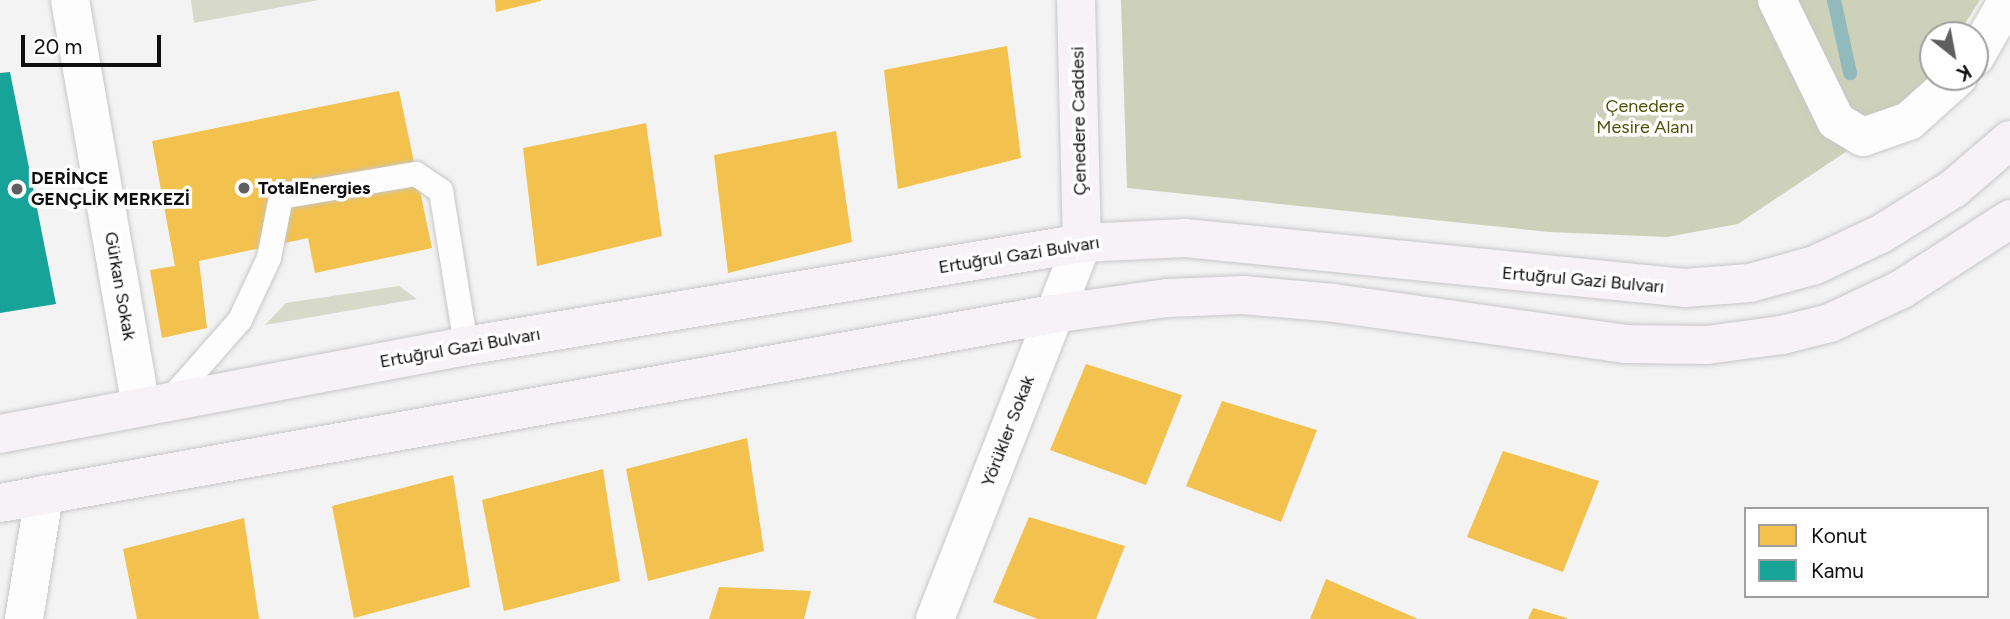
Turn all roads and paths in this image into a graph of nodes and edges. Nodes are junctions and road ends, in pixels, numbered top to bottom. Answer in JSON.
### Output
{"nodes":[{"id":1,"x":70,"y":0,"type":"edge"},
{"id":2,"x":1076,"y":0,"type":"edge"},
{"id":3,"x":1777,"y":0,"type":"edge"},
{"id":4,"x":2008,"y":0,"type":"edge"},
{"id":5,"x":1989,"y":33,"type":"edge"},
{"id":6,"x":1942,"y":91,"type":"edge"},
{"id":7,"x":2010,"y":140,"type":"edge"},
{"id":8,"x":2010,"y":219,"type":"edge"},
{"id":9,"x":1082,"y":243,"type":"junction"},
{"id":10,"x":1053,"y":314,"type":"junction"},
{"id":11,"x":466,"y":346,"type":"junction"},
{"id":12,"x":154,"y":405,"type":"junction"},
{"id":13,"x":0,"y":434,"type":"edge"},
{"id":14,"x":44,"y":495,"type":"junction"},
{"id":15,"x":0,"y":503,"type":"edge"},
{"id":16,"x":24,"y":619,"type":"edge"},
{"id":17,"x":934,"y":619,"type":"edge"}],
"edges":[{"from":1,"to":12,"type":"street","name":"Gürkan Sokak"},
{"from":2,"to":9,"type":"main road","name":"Çenedere Caddesi"},
{"from":3,"to":6,"type":"street"},
{"from":4,"to":5,"type":"street"},
{"from":7,"to":9,"type":"main road","name":"Ertuğrul Gazi Bulvarı"},
{"from":8,"to":10,"type":"main road"},
{"from":9,"to":10,"type":"street","name":"Yörükler Sokak"},
{"from":9,"to":11,"type":"main road","name":"Ertuğrul Gazi Bulvarı"},
{"from":10,"to":14,"type":"main road"},
{"from":10,"to":17,"type":"street","name":"Yörükler Sokak"},
{"from":11,"to":12,"type":"main road","name":"Ertuğrul Gazi Bulvarı"},
{"from":11,"to":12,"type":"lane"},
{"from":12,"to":13,"type":"main road","name":"Ertuğrul Gazi Bulvarı"},
{"from":14,"to":15,"type":"main road"},
{"from":14,"to":16,"type":"street"}]}
